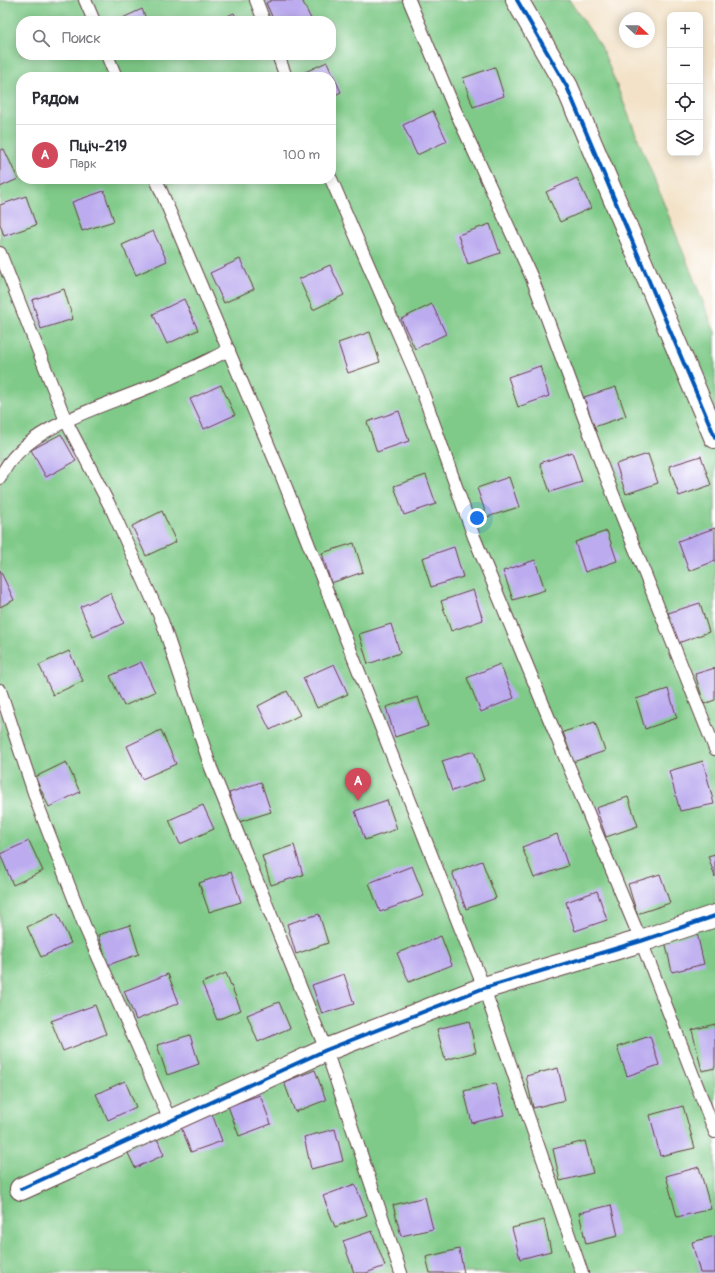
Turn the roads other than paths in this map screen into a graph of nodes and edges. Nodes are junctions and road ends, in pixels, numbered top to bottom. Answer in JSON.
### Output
{"nodes":[{"id":1,"x":85,"y":0,"type":"edge"},
{"id":2,"x":256,"y":0,"type":"edge"},
{"id":3,"x":409,"y":0,"type":"edge"},
{"id":4,"x":517,"y":0,"type":"edge"},
{"id":5,"x":92,"y":16,"type":"edge"},
{"id":6,"x":262,"y":16,"type":"edge"},
{"id":7,"x":109,"y":60,"type":"edge"},
{"id":8,"x":280,"y":60,"type":"edge"},
{"id":9,"x":114,"y":72,"type":"edge"},
{"id":10,"x":284,"y":72,"type":"edge"},
{"id":11,"x":158,"y":184,"type":"edge"},
{"id":12,"x":333,"y":184,"type":"edge"},
{"id":13,"x":0,"y":253,"type":"edge"},
{"id":14,"x":229,"y":350,"type":"junction"},
{"id":15,"x":66,"y":421,"type":"junction"},
{"id":16,"x":715,"y":437,"type":"edge"},
{"id":17,"x":1,"y":472,"type":"edge"},
{"id":18,"x":0,"y":690,"type":"edge"},
{"id":19,"x":715,"y":749,"type":"edge"},
{"id":20,"x":715,"y":916,"type":"edge"},
{"id":21,"x":641,"y":941,"type":"junction"},
{"id":22,"x":484,"y":988,"type":"junction"},
{"id":23,"x":326,"y":1050,"type":"junction"},
{"id":24,"x":170,"y":1120,"type":"junction"},
{"id":25,"x":715,"y":1132,"type":"edge"},
{"id":26,"x":21,"y":1189,"type":"dead end"},
{"id":27,"x":401,"y":1273,"type":"edge"},
{"id":28,"x":582,"y":1273,"type":"edge"}],
"edges":[{"from":1,"to":5,"type":"lane"},
{"from":2,"to":6,"type":"lane"},
{"from":3,"to":19,"type":"lane"},
{"from":4,"to":16,"type":"street"},
{"from":7,"to":9,"type":"lane"},
{"from":8,"to":10,"type":"lane"},
{"from":11,"to":14,"type":"lane"},
{"from":12,"to":21,"type":"lane"},
{"from":13,"to":15,"type":"lane"},
{"from":14,"to":15,"type":"lane"},
{"from":14,"to":22,"type":"lane"},
{"from":15,"to":17,"type":"lane"},
{"from":15,"to":23,"type":"lane"},
{"from":18,"to":24,"type":"lane"},
{"from":20,"to":21,"type":"street"},
{"from":21,"to":22,"type":"street"},
{"from":21,"to":25,"type":"lane"},
{"from":22,"to":23,"type":"street"},
{"from":22,"to":28,"type":"lane"},
{"from":23,"to":24,"type":"street"},
{"from":23,"to":27,"type":"lane"},
{"from":24,"to":26,"type":"street"}]}
